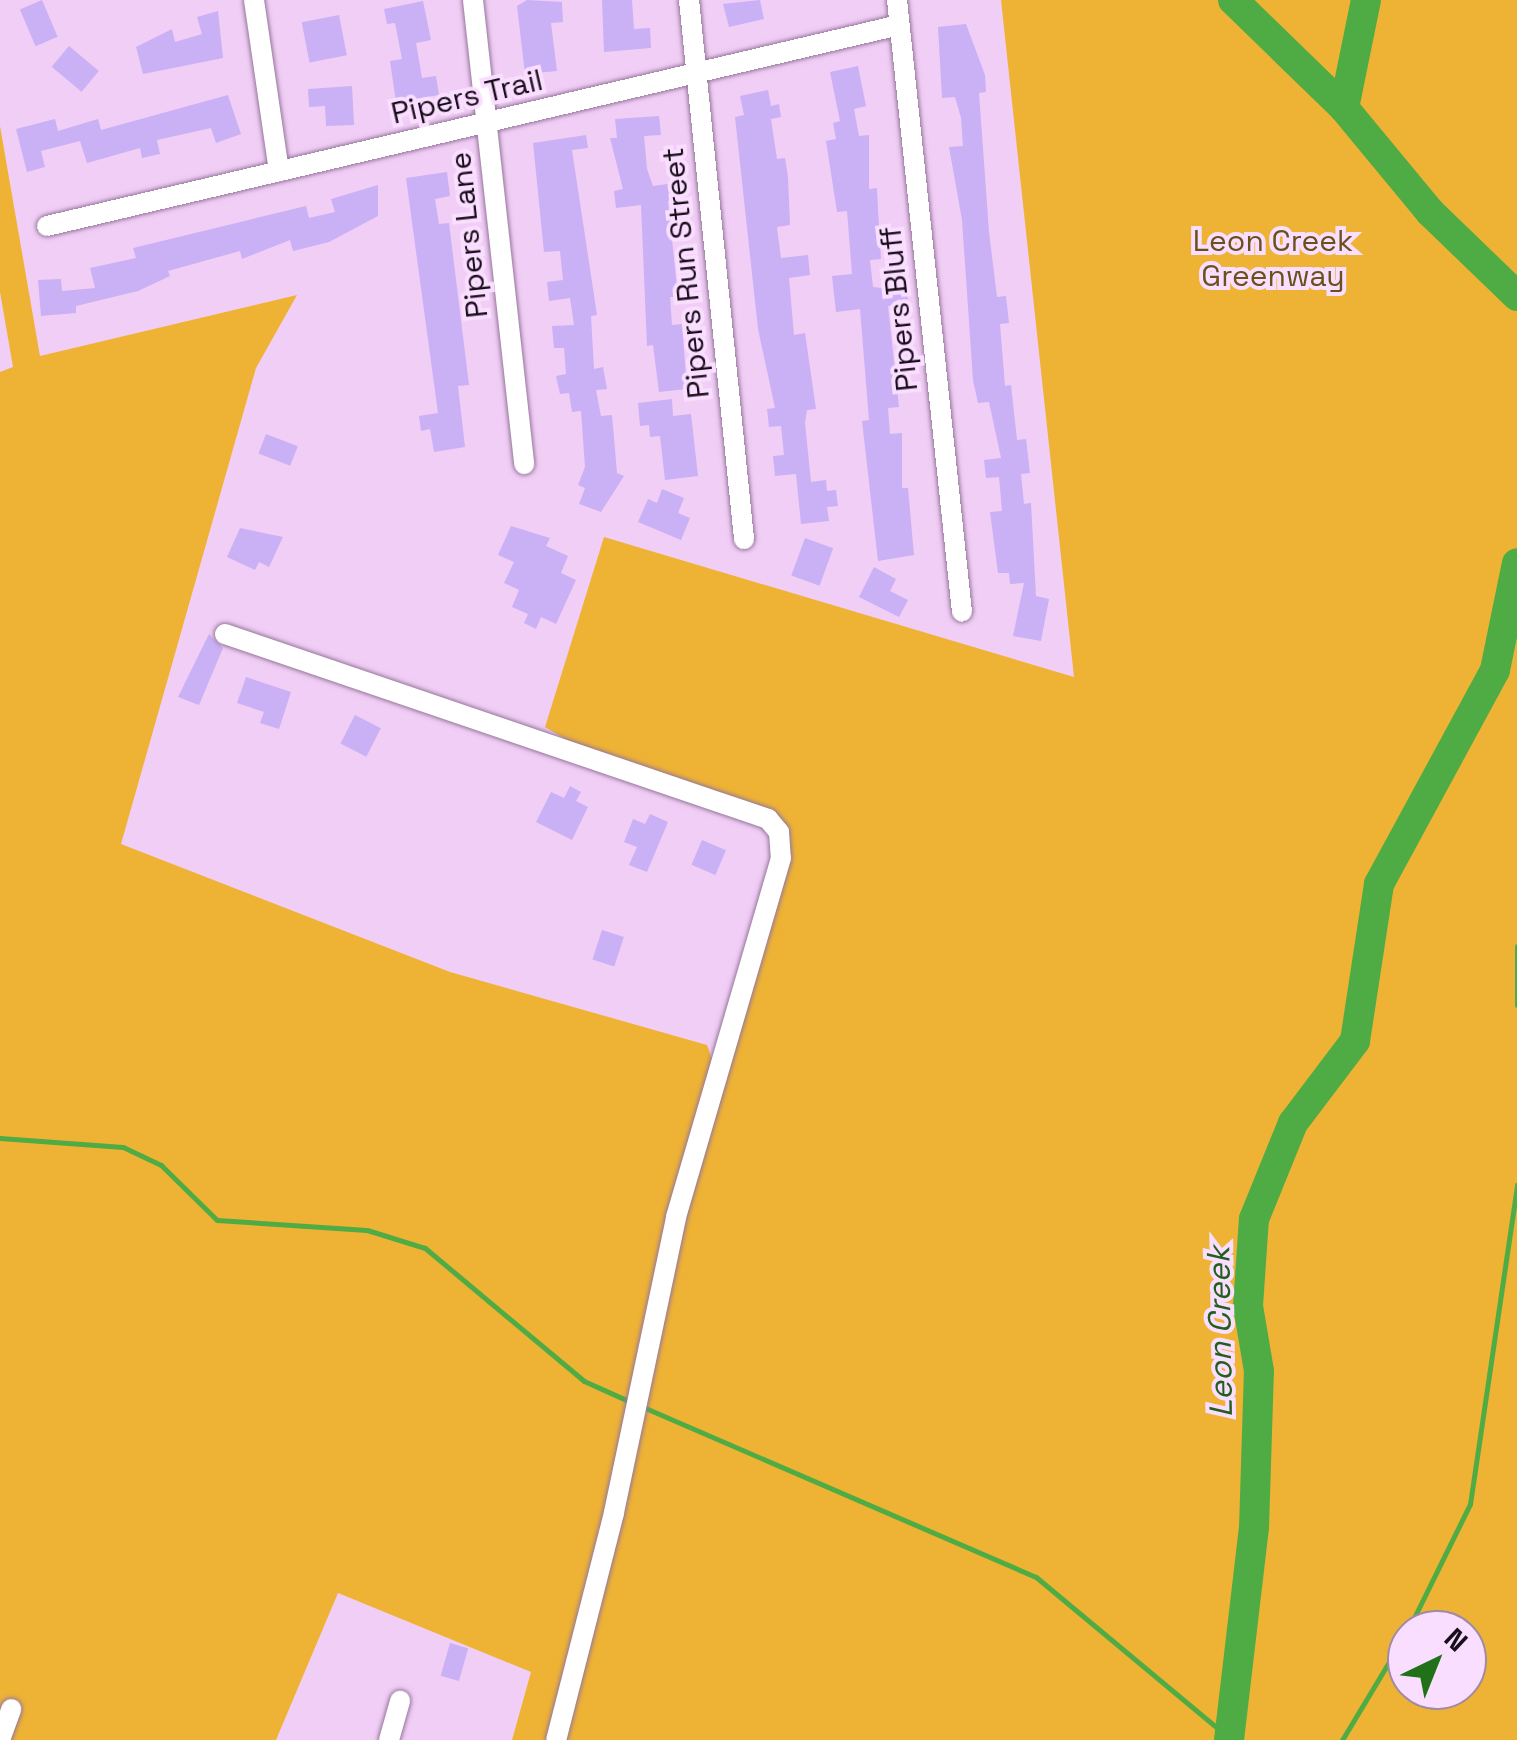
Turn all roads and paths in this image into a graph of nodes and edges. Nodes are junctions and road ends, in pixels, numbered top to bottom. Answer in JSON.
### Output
{"nodes":[{"id":1,"x":254,"y":0,"type":"edge"},
{"id":2,"x":473,"y":0,"type":"edge"},
{"id":3,"x":688,"y":0,"type":"edge"},
{"id":4,"x":896,"y":0,"type":"edge"},
{"id":5,"x":899,"y":25,"type":"junction"},
{"id":6,"x":695,"y":74,"type":"junction"},
{"id":7,"x":486,"y":124,"type":"junction"},
{"id":8,"x":279,"y":171,"type":"junction"},
{"id":9,"x":48,"y":226,"type":"dead end"},
{"id":10,"x":524,"y":464,"type":"dead end"},
{"id":11,"x":744,"y":539,"type":"dead end"},
{"id":12,"x":962,"y":612,"type":"dead end"},
{"id":13,"x":225,"y":634,"type":"dead end"},
{"id":14,"x":400,"y":1701,"type":"dead end"},
{"id":15,"x":10,"y":1709,"type":"dead end"},
{"id":16,"x":0,"y":1740,"type":"edge"},
{"id":17,"x":390,"y":1740,"type":"edge"},
{"id":18,"x":556,"y":1740,"type":"edge"}],
"edges":[{"from":1,"to":8,"type":"street"},
{"from":2,"to":7,"type":"street","name":"Pipers Lane"},
{"from":3,"to":6,"type":"street","name":"Pipers Run Street"},
{"from":4,"to":5,"type":"street","name":"Pipers Bluff"},
{"from":5,"to":6,"type":"street","name":"Pipers Trail"},
{"from":5,"to":12,"type":"street","name":"Pipers Bluff"},
{"from":6,"to":7,"type":"street","name":"Pipers Trail"},
{"from":6,"to":11,"type":"street","name":"Pipers Run Street"},
{"from":7,"to":8,"type":"street","name":"Pipers Trail"},
{"from":7,"to":10,"type":"street","name":"Pipers Lane"},
{"from":8,"to":9,"type":"street","name":"Pipers Trail"},
{"from":13,"to":18,"type":"street"},
{"from":14,"to":17,"type":"street"},
{"from":15,"to":16,"type":"street"}]}
